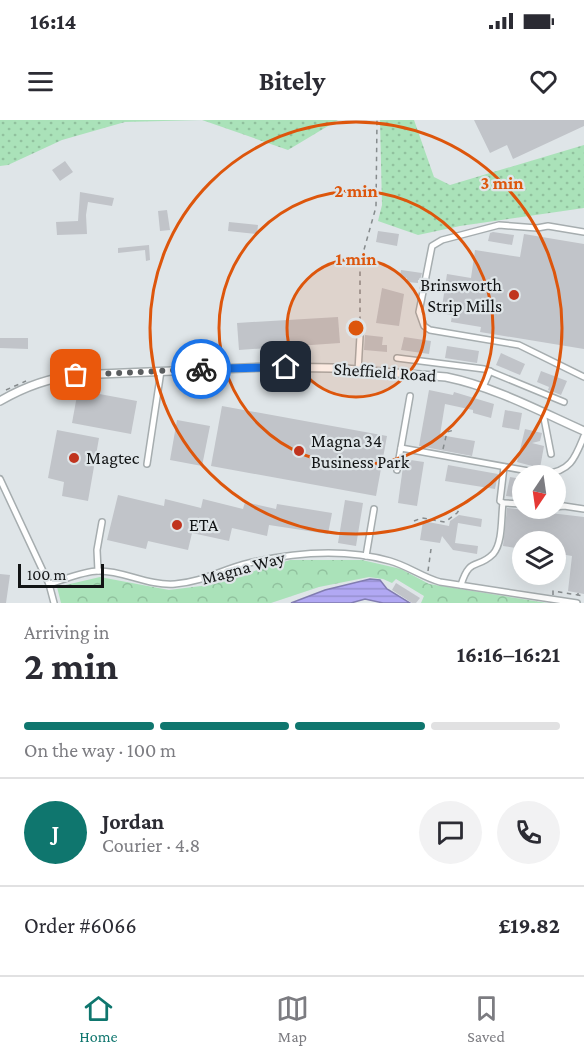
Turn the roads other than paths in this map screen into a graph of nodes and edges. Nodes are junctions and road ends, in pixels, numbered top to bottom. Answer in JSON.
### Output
{"nodes":[{"id":1,"x":584,"y":232,"type":"edge"},
{"id":2,"x":360,"y":336,"type":"road end"},
{"id":3,"x":397,"y":358,"type":"dead end"},
{"id":4,"x":161,"y":371,"type":"junction"},
{"id":5,"x":358,"y":371,"type":"junction"},
{"id":6,"x":490,"y":371,"type":"junction"},
{"id":7,"x":584,"y":377,"type":"edge"},
{"id":8,"x":483,"y":387,"type":"junction"},
{"id":9,"x":410,"y":396,"type":"dead end"},
{"id":10,"x":0,"y":401,"type":"edge"},
{"id":11,"x":564,"y":402,"type":"dead end"},
{"id":12,"x":545,"y":414,"type":"junction"},
{"id":13,"x":584,"y":433,"type":"edge"},
{"id":14,"x":401,"y":448,"type":"junction"},
{"id":15,"x":552,"y":454,"type":"dead end"},
{"id":16,"x":147,"y":464,"type":"dead end"},
{"id":17,"x":504,"y":467,"type":"junction"},
{"id":18,"x":397,"y":470,"type":"dead end"},
{"id":19,"x":0,"y":479,"type":"edge"},
{"id":20,"x":503,"y":503,"type":"junction"},
{"id":21,"x":512,"y":503,"type":"edge"},
{"id":22,"x":566,"y":506,"type":"edge"},
{"id":23,"x":374,"y":509,"type":"dead end"},
{"id":24,"x":584,"y":510,"type":"edge"},
{"id":25,"x":102,"y":522,"type":"dead end"},
{"id":26,"x":366,"y":556,"type":"junction"},
{"id":27,"x":98,"y":571,"type":"junction"},
{"id":28,"x":49,"y":584,"type":"junction"},
{"id":29,"x":461,"y":585,"type":"junction"},
{"id":30,"x":54,"y":603,"type":"edge"},
{"id":31,"x":577,"y":603,"type":"edge"}],
"edges":[{"from":1,"to":7,"type":"street"},
{"from":2,"to":5,"type":"street"},
{"from":3,"to":6,"type":"street"},
{"from":4,"to":5,"type":"main road","name":"Sheffield Road"},
{"from":4,"to":10,"type":"main road","name":"Sheffield Road"},
{"from":4,"to":16,"type":"street"},
{"from":5,"to":8,"type":"main road","name":"Sheffield Road"},
{"from":6,"to":8,"type":"street"},
{"from":6,"to":11,"type":"street"},
{"from":8,"to":12,"type":"main road","name":"Sheffield Road"},
{"from":9,"to":14,"type":"street"},
{"from":12,"to":13,"type":"main road","name":"Sheffield Road"},
{"from":12,"to":15,"type":"street"},
{"from":13,"to":17,"type":"street"},
{"from":14,"to":17,"type":"street"},
{"from":14,"to":18,"type":"street"},
{"from":17,"to":20,"type":"street"},
{"from":19,"to":28,"type":"street"},
{"from":20,"to":21,"type":"street"},
{"from":20,"to":29,"type":"street"},
{"from":22,"to":24,"type":"street"},
{"from":23,"to":26,"type":"street"},
{"from":25,"to":27,"type":"street"},
{"from":26,"to":27,"type":"street","name":"Magna Way"},
{"from":26,"to":29,"type":"street","name":"Magna Way"},
{"from":27,"to":28,"type":"street","name":"Magna Way"},
{"from":28,"to":30,"type":"street"},
{"from":29,"to":31,"type":"street","name":"Magna Way"}]}
